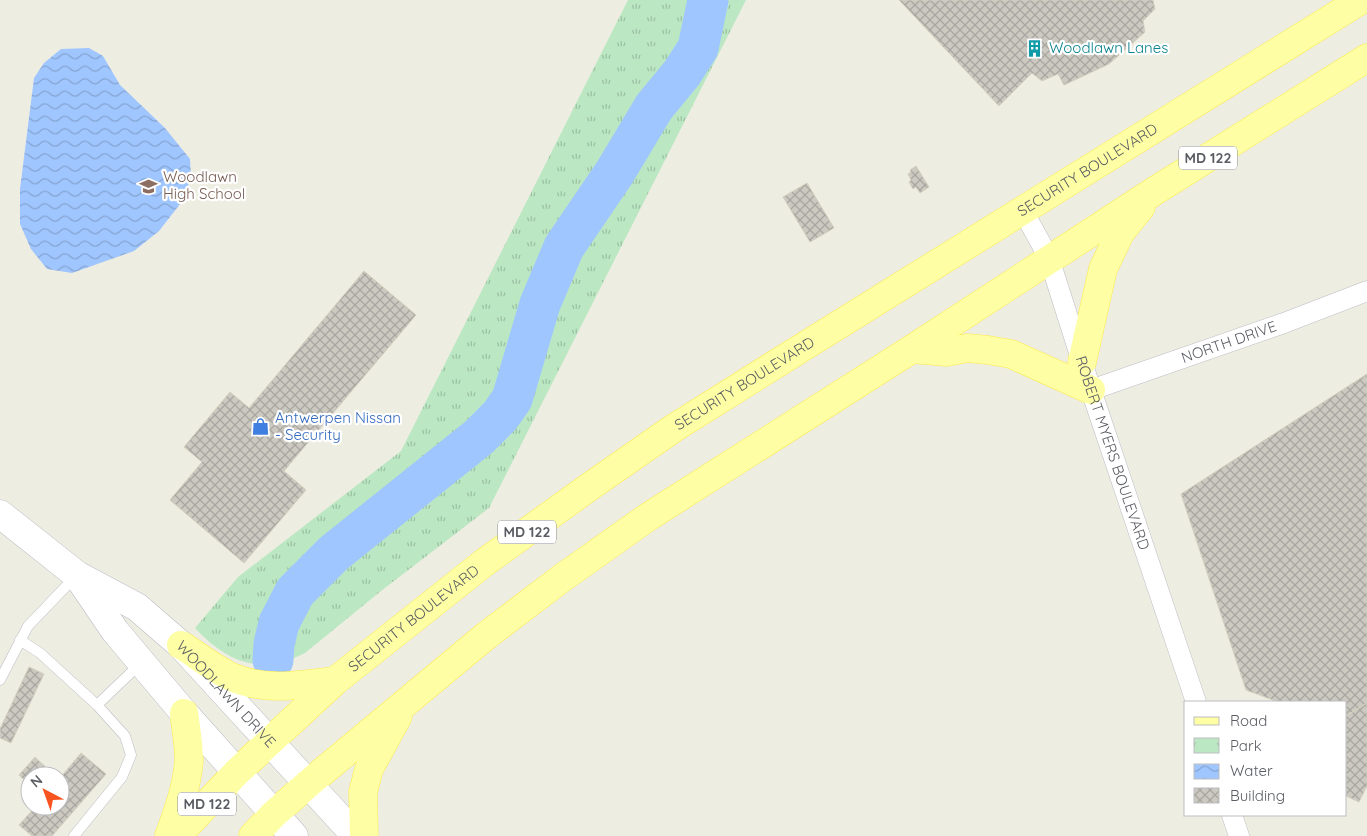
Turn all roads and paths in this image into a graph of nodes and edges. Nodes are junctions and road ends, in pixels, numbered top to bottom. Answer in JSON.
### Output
{"nodes":[{"id":1,"x":1360,"y":0,"type":"edge"},
{"id":2,"x":1367,"y":58,"type":"edge"},
{"id":3,"x":1153,"y":192,"type":"junction"},
{"id":4,"x":1022,"y":209,"type":"junction"},
{"id":5,"x":1049,"y":258,"type":"junction"},
{"id":6,"x":1367,"y":292,"type":"edge"},
{"id":7,"x":912,"y":349,"type":"junction"},
{"id":8,"x":1082,"y":362,"type":"junction"},
{"id":9,"x":1091,"y":390,"type":"junction"},
{"id":10,"x":3,"y":522,"type":"edge"},
{"id":11,"x":77,"y":575,"type":"junction"},
{"id":12,"x":20,"y":640,"type":"junction"},
{"id":13,"x":181,"y":645,"type":"junction"},
{"id":14,"x":142,"y":662,"type":"junction"},
{"id":15,"x":0,"y":680,"type":"edge"},
{"id":16,"x":334,"y":680,"type":"junction"},
{"id":17,"x":1196,"y":701,"type":"edge"},
{"id":18,"x":405,"y":703,"type":"junction"},
{"id":19,"x":97,"y":705,"type":"junction"},
{"id":20,"x":184,"y":713,"type":"junction"},
{"id":21,"x":270,"y":742,"type":"junction"},
{"id":22,"x":237,"y":772,"type":"junction"},
{"id":23,"x":309,"y":783,"type":"junction"},
{"id":24,"x":274,"y":814,"type":"junction"},
{"id":25,"x":1232,"y":816,"type":"edge"},
{"id":26,"x":74,"y":836,"type":"edge"},
{"id":27,"x":169,"y":836,"type":"edge"},
{"id":28,"x":177,"y":836,"type":"edge"},
{"id":29,"x":253,"y":836,"type":"edge"},
{"id":30,"x":294,"y":836,"type":"edge"},
{"id":31,"x":356,"y":836,"type":"edge"},
{"id":32,"x":364,"y":836,"type":"edge"},
{"id":33,"x":1239,"y":836,"type":"edge"}],
"edges":[{"from":1,"to":4,"type":"main road","name":"SECURITY BOULEVARD","number":"MD 122"},
{"from":2,"to":3,"type":"main road","number":"MD 122"},
{"from":3,"to":5,"type":"main road","number":"MD 122"},
{"from":3,"to":8,"type":"main road"},
{"from":4,"to":5,"type":"street","name":"ROBERT MYERS BOULEVARD"},
{"from":4,"to":16,"type":"main road","name":"SECURITY BOULEVARD","number":"MD 122"},
{"from":5,"to":7,"type":"main road","number":"MD 122"},
{"from":5,"to":8,"type":"street","name":"ROBERT MYERS BOULEVARD"},
{"from":6,"to":9,"type":"street","name":"NORTH DRIVE"},
{"from":7,"to":9,"type":"main road"},
{"from":7,"to":18,"type":"main road","number":"MD 122"},
{"from":8,"to":9,"type":"street","name":"ROBERT MYERS BOULEVARD"},
{"from":9,"to":17,"type":"street","name":"ROBERT MYERS BOULEVARD"},
{"from":10,"to":11,"type":"main road","name":"WOODLAWN DRIVE"},
{"from":11,"to":12,"type":"lane"},
{"from":11,"to":13,"type":"main road","name":"WOODLAWN DRIVE"},
{"from":11,"to":14,"type":"main road","name":"WOODLAWN DRIVE"},
{"from":12,"to":15,"type":"lane"},
{"from":12,"to":19,"type":"lane"},
{"from":13,"to":16,"type":"main road"},
{"from":13,"to":21,"type":"main road","name":"WOODLAWN DRIVE"},
{"from":14,"to":19,"type":"lane"},
{"from":14,"to":20,"type":"main road","name":"WOODLAWN DRIVE"},
{"from":16,"to":21,"type":"main road","name":"SECURITY BOULEVARD","number":"MD 122"},
{"from":18,"to":23,"type":"main road","number":"MD 122"},
{"from":18,"to":32,"type":"main road"},
{"from":19,"to":26,"type":"lane"},
{"from":20,"to":22,"type":"main road","name":"WOODLAWN DRIVE"},
{"from":20,"to":27,"type":"main road"},
{"from":21,"to":22,"type":"main road","name":"SECURITY BOULEVARD","number":"MD 122"},
{"from":21,"to":23,"type":"main road","name":"WOODLAWN DRIVE"},
{"from":22,"to":24,"type":"main road","name":"WOODLAWN DRIVE"},
{"from":22,"to":28,"type":"main road","name":"SECURITY BOULEVARD","number":"MD 122"},
{"from":23,"to":24,"type":"main road","number":"MD 122"},
{"from":23,"to":31,"type":"main road","name":"WOODLAWN DRIVE"},
{"from":24,"to":29,"type":"main road","number":"MD 122"},
{"from":24,"to":30,"type":"main road","name":"WOODLAWN DRIVE"},
{"from":25,"to":33,"type":"street"}]}
